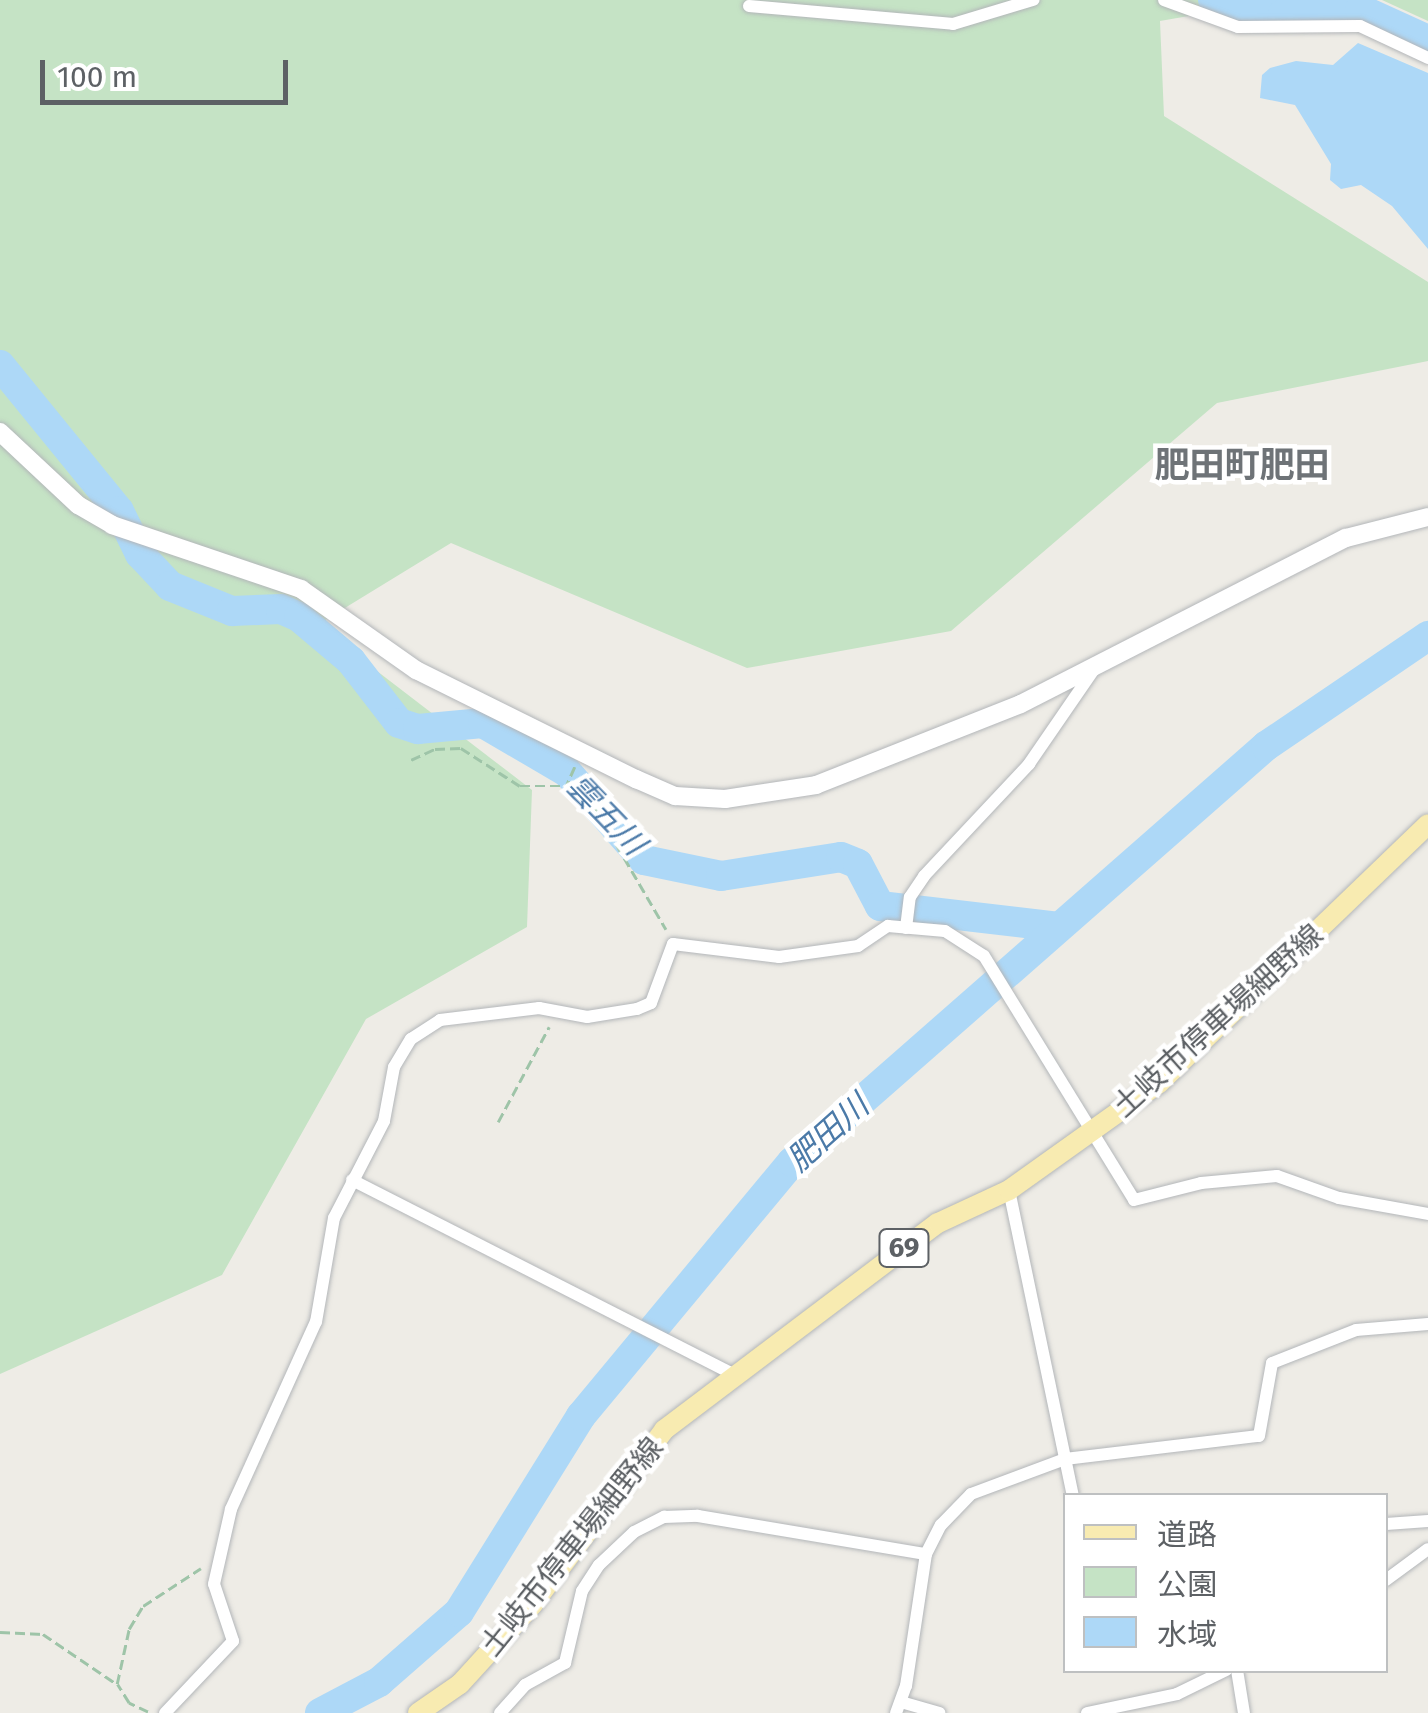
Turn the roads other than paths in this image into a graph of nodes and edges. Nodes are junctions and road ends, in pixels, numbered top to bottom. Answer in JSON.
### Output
{"nodes":[{"id":1,"x":1034,"y":0,"type":"edge"},
{"id":2,"x":1164,"y":0,"type":"edge"},
{"id":3,"x":749,"y":6,"type":"dead end"},
{"id":4,"x":1428,"y":58,"type":"edge"},
{"id":5,"x":0,"y":432,"type":"edge"},
{"id":6,"x":1428,"y":518,"type":"edge"},
{"id":7,"x":1095,"y":668,"type":"junction"},
{"id":8,"x":1428,"y":824,"type":"edge"},
{"id":9,"x":906,"y":925,"type":"junction"},
{"id":10,"x":1097,"y":1130,"type":"junction"},
{"id":11,"x":352,"y":1180,"type":"junction"},
{"id":12,"x":1009,"y":1190,"type":"junction"},
{"id":13,"x":1428,"y":1214,"type":"edge"},
{"id":14,"x":1428,"y":1324,"type":"edge"},
{"id":15,"x":736,"y":1376,"type":"junction"},
{"id":16,"x":1065,"y":1459,"type":"junction"},
{"id":17,"x":1072,"y":1493,"type":"edge"},
{"id":18,"x":1428,"y":1521,"type":"edge"},
{"id":19,"x":1388,"y":1524,"type":"edge"},
{"id":20,"x":1428,"y":1549,"type":"edge"},
{"id":21,"x":926,"y":1554,"type":"junction"},
{"id":22,"x":1388,"y":1579,"type":"edge"},
{"id":23,"x":1219,"y":1673,"type":"edge"},
{"id":24,"x":1237,"y":1673,"type":"edge"},
{"id":25,"x":898,"y":1708,"type":"edge"},
{"id":26,"x":1143,"y":1708,"type":"edge"},
{"id":27,"x":165,"y":1713,"type":"edge"},
{"id":28,"x":418,"y":1713,"type":"edge"},
{"id":29,"x":500,"y":1713,"type":"edge"},
{"id":30,"x":938,"y":1713,"type":"edge"},
{"id":31,"x":1087,"y":1713,"type":"edge"},
{"id":32,"x":1244,"y":1713,"type":"edge"}],
"edges":[{"from":1,"to":3,"type":"street"},
{"from":2,"to":4,"type":"street"},
{"from":5,"to":7,"type":"street"},
{"from":6,"to":7,"type":"street"},
{"from":7,"to":9,"type":"street"},
{"from":8,"to":10,"type":"main road","name":"土岐市停車場細野線","number":"69"},
{"from":9,"to":10,"type":"street"},
{"from":9,"to":11,"type":"street"},
{"from":10,"to":12,"type":"main road","name":"土岐市停車場細野線","number":"69"},
{"from":10,"to":13,"type":"street"},
{"from":11,"to":15,"type":"street"},
{"from":11,"to":27,"type":"street"},
{"from":12,"to":15,"type":"main road","name":"土岐市停車場細野線","number":"69"},
{"from":12,"to":16,"type":"street"},
{"from":14,"to":16,"type":"street"},
{"from":15,"to":28,"type":"main road","name":"土岐市停車場細野線","number":"69"},
{"from":16,"to":17,"type":"street"},
{"from":16,"to":21,"type":"street"},
{"from":18,"to":19,"type":"street"},
{"from":20,"to":22,"type":"street"},
{"from":21,"to":25,"type":"street"},
{"from":21,"to":29,"type":"street"},
{"from":23,"to":26,"type":"street"},
{"from":24,"to":32,"type":"street"},
{"from":25,"to":30,"type":"street"},
{"from":26,"to":31,"type":"street"}]}
